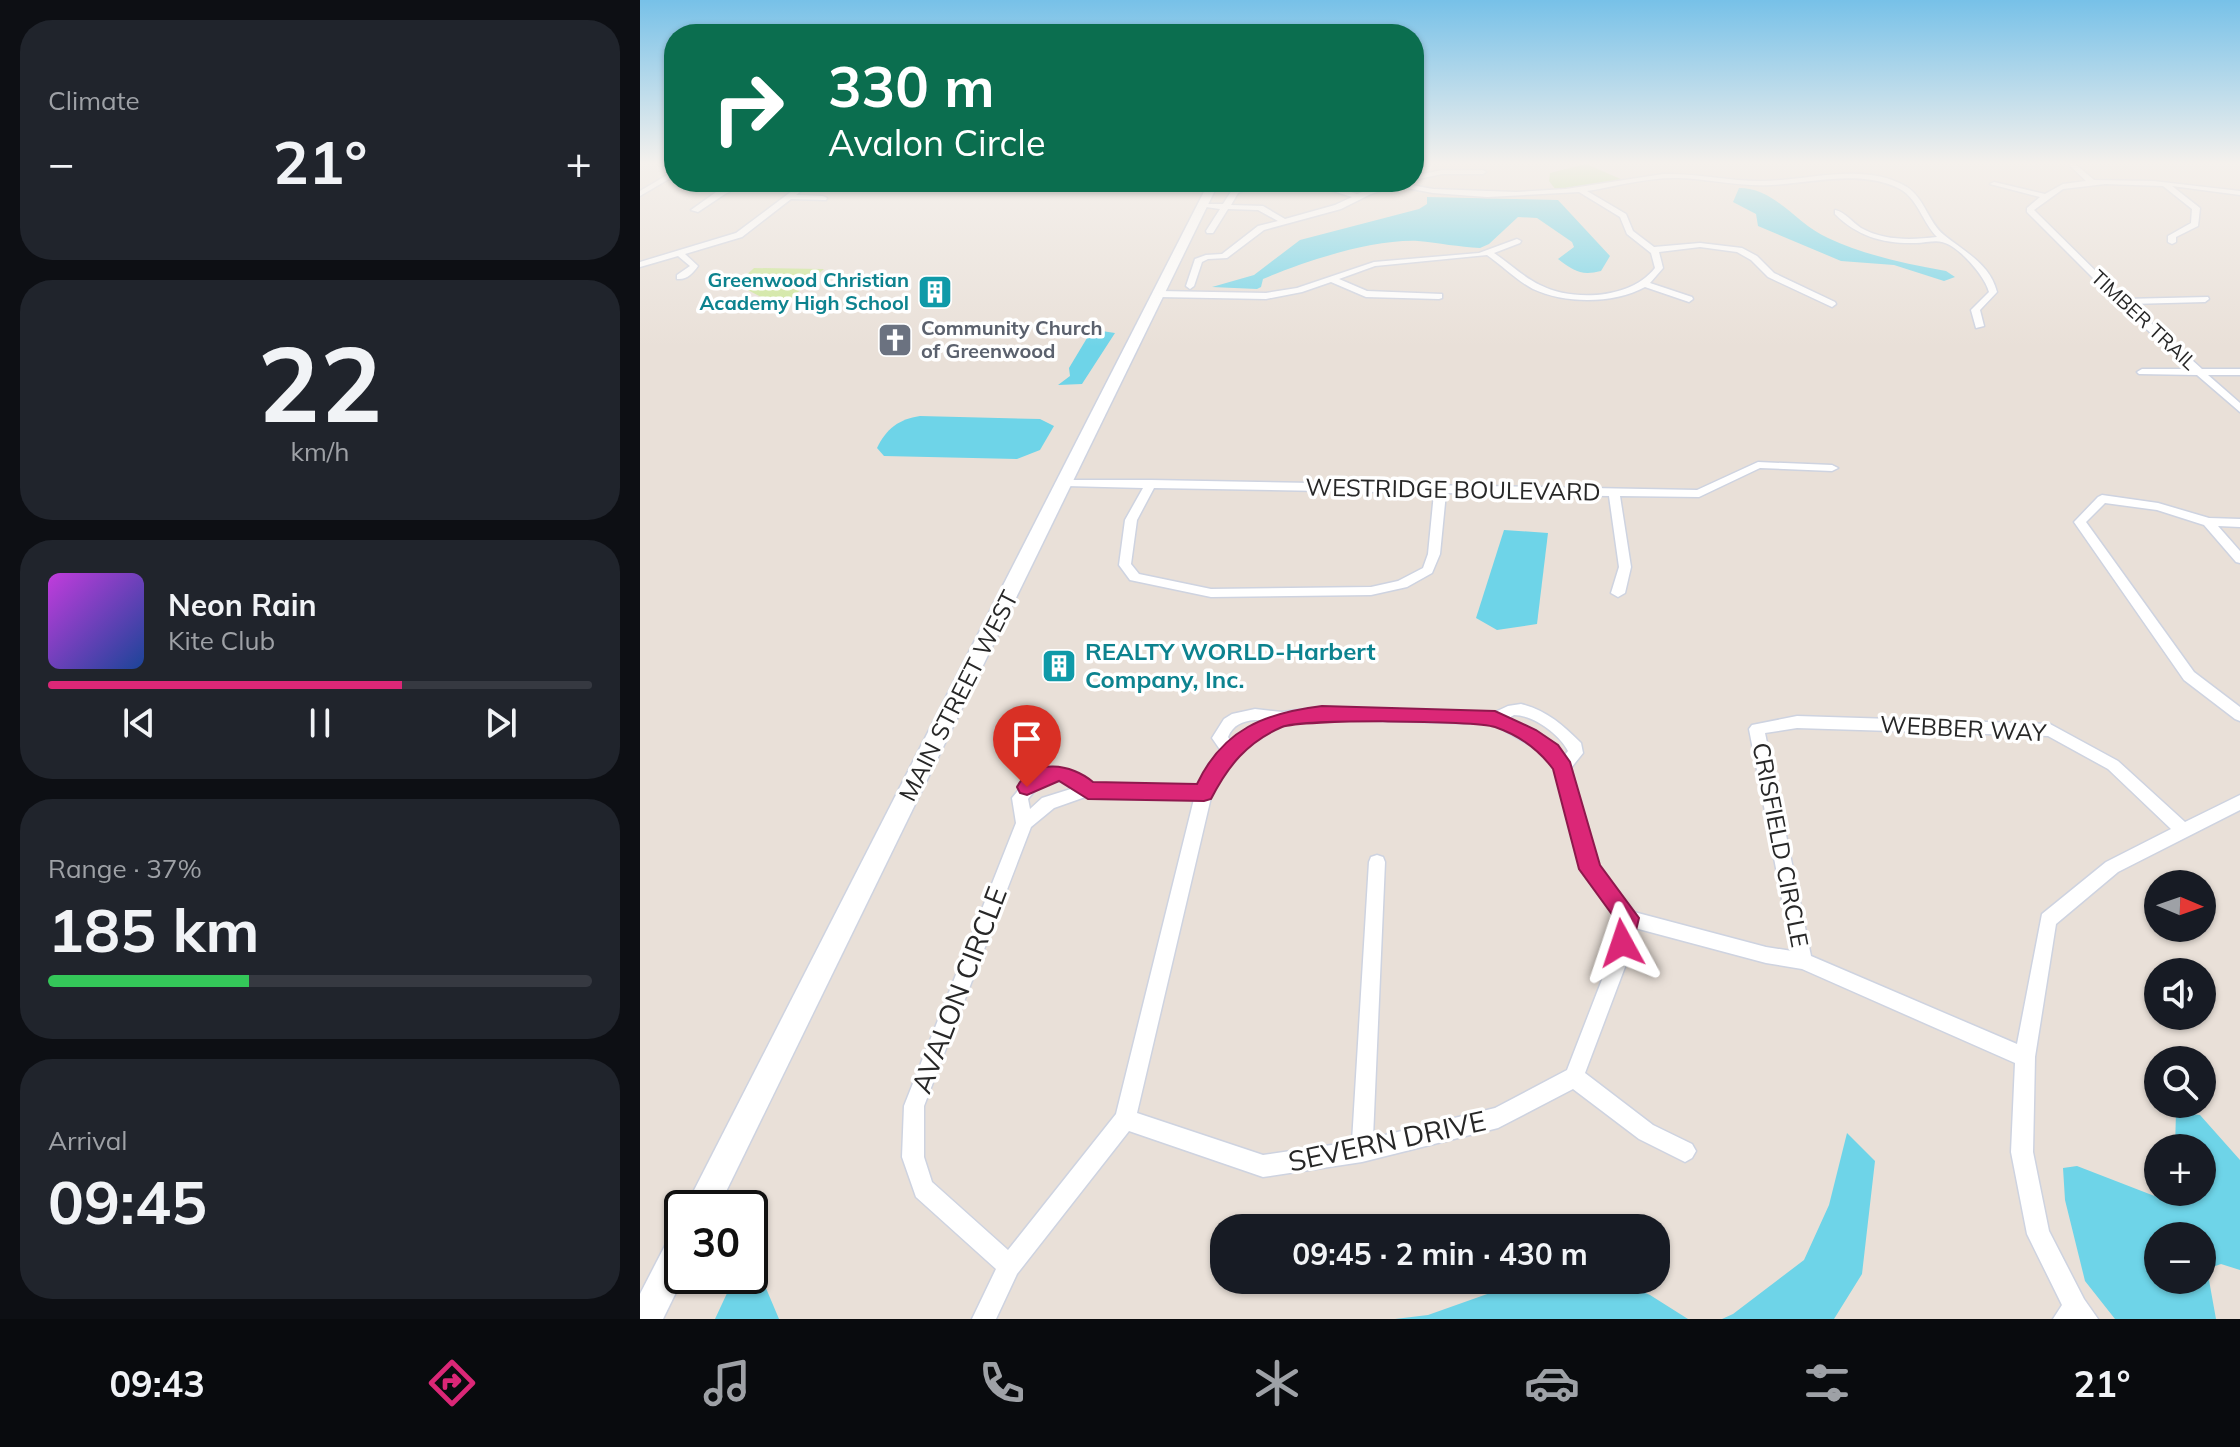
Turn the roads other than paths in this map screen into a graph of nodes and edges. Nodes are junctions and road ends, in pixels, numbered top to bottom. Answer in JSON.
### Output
{"nodes":[{"id":1,"x":755,"y":224,"type":"edge"},
{"id":2,"x":1194,"y":224,"type":"edge"},
{"id":3,"x":1215,"y":224,"type":"edge"},
{"id":4,"x":1275,"y":224,"type":"edge"},
{"id":5,"x":1626,"y":224,"type":"edge"},
{"id":6,"x":1849,"y":224,"type":"edge"},
{"id":7,"x":1930,"y":224,"type":"edge"},
{"id":8,"x":2044,"y":224,"type":"edge"},
{"id":9,"x":2195,"y":224,"type":"edge"},
{"id":10,"x":1210,"y":231,"type":"dead end"},
{"id":11,"x":1945,"y":239,"type":"junction"},
{"id":12,"x":1517,"y":241,"type":"dead end"},
{"id":13,"x":2172,"y":242,"type":"dead end"},
{"id":14,"x":1653,"y":250,"type":"junction"},
{"id":15,"x":1489,"y":253,"type":"junction"},
{"id":16,"x":681,"y":255,"type":"junction"},
{"id":17,"x":640,"y":265,"type":"edge"},
{"id":18,"x":680,"y":277,"type":"dead end"},
{"id":19,"x":1330,"y":278,"type":"junction"},
{"id":20,"x":1645,"y":284,"type":"junction"},
{"id":21,"x":1190,"y":286,"type":"dead end"},
{"id":22,"x":1159,"y":294,"type":"junction"},
{"id":23,"x":1439,"y":296,"type":"dead end"},
{"id":24,"x":1689,"y":299,"type":"dead end"},
{"id":25,"x":2205,"y":299,"type":"dead end"},
{"id":26,"x":2122,"y":302,"type":"junction"},
{"id":27,"x":1832,"y":304,"type":"dead end"},
{"id":28,"x":1979,"y":326,"type":"dead end"},
{"id":29,"x":2142,"y":372,"type":"dead end"},
{"id":30,"x":2199,"y":372,"type":"junction"},
{"id":31,"x":2240,"y":372,"type":"edge"},
{"id":32,"x":2240,"y":409,"type":"edge"},
{"id":33,"x":1832,"y":468,"type":"dead end"},
{"id":34,"x":1066,"y":483,"type":"junction"},
{"id":35,"x":1151,"y":483,"type":"junction"},
{"id":36,"x":1440,"y":491,"type":"junction"},
{"id":37,"x":1614,"y":493,"type":"junction"},
{"id":38,"x":2208,"y":522,"type":"junction"},
{"id":39,"x":2240,"y":523,"type":"edge"},
{"id":40,"x":2240,"y":559,"type":"edge"},
{"id":41,"x":1618,"y":593,"type":"dead end"},
{"id":42,"x":2240,"y":715,"type":"edge"},
{"id":43,"x":1757,"y":729,"type":"joint"},
{"id":44,"x":1088,"y":790,"type":"junction"},
{"id":45,"x":1204,"y":793,"type":"junction"},
{"id":46,"x":2240,"y":802,"type":"edge"},
{"id":47,"x":1024,"y":823,"type":"junction"},
{"id":48,"x":2184,"y":831,"type":"junction"},
{"id":49,"x":1377,"y":862,"type":"dead end"},
{"id":50,"x":1628,"y":918,"type":"junction"},
{"id":51,"x":1803,"y":961,"type":"junction"},
{"id":52,"x":2025,"y":1057,"type":"junction"},
{"id":53,"x":1574,"y":1077,"type":"junction"},
{"id":54,"x":1125,"y":1119,"type":"junction"},
{"id":55,"x":1362,"y":1151,"type":"junction"},
{"id":56,"x":1685,"y":1151,"type":"dead end"},
{"id":57,"x":710,"y":1190,"type":"edge"},
{"id":58,"x":1009,"y":1266,"type":"junction"},
{"id":59,"x":664,"y":1281,"type":"edge"},
{"id":60,"x":2076,"y":1315,"type":"edge"},
{"id":61,"x":645,"y":1319,"type":"edge"},
{"id":62,"x":984,"y":1319,"type":"edge"}],
"edges":[{"from":1,"to":16,"type":"street"},
{"from":2,"to":22,"type":"main road","name":"MAIN STREET WEST"},
{"from":3,"to":10,"type":"street"},
{"from":4,"to":21,"type":"street"},
{"from":5,"to":14,"type":"street"},
{"from":6,"to":11,"type":"street"},
{"from":7,"to":11,"type":"street"},
{"from":8,"to":26,"type":"street","name":"TIMBER TRAIL"},
{"from":9,"to":13,"type":"street"},
{"from":11,"to":28,"type":"street"},
{"from":12,"to":15,"type":"street"},
{"from":14,"to":20,"type":"street"},
{"from":14,"to":27,"type":"street"},
{"from":15,"to":19,"type":"street"},
{"from":15,"to":20,"type":"street"},
{"from":16,"to":17,"type":"street"},
{"from":16,"to":18,"type":"street"},
{"from":19,"to":22,"type":"street"},
{"from":19,"to":23,"type":"street"},
{"from":20,"to":24,"type":"street"},
{"from":22,"to":34,"type":"main road","name":"MAIN STREET WEST"},
{"from":25,"to":26,"type":"street"},
{"from":26,"to":30,"type":"street","name":"TIMBER TRAIL"},
{"from":29,"to":30,"type":"street"},
{"from":30,"to":31,"type":"street"},
{"from":30,"to":32,"type":"street","name":"TIMBER TRAIL"},
{"from":33,"to":37,"type":"street","name":"WESTRIDGE BOULEVARD"},
{"from":34,"to":35,"type":"street","name":"WESTRIDGE BOULEVARD"},
{"from":34,"to":57,"type":"main road","name":"MAIN STREET WEST"},
{"from":35,"to":36,"type":"street","name":"WESTRIDGE BOULEVARD"},
{"from":35,"to":36,"type":"street"},
{"from":36,"to":37,"type":"street","name":"WESTRIDGE BOULEVARD"},
{"from":37,"to":41,"type":"street"},
{"from":38,"to":39,"type":"street"},
{"from":38,"to":40,"type":"street"},
{"from":38,"to":42,"type":"street"},
{"from":43,"to":48,"type":"street","name":"WEBBER WAY"},
{"from":43,"to":51,"type":"street","name":"CRISFIELD CIRCLE"},
{"from":44,"to":45,"type":"street","name":"AVALON CIRCLE"},
{"from":44,"to":47,"type":"street","name":"AVALON CIRCLE"},
{"from":44,"to":47,"type":"street","name":"AVALON CIRCLE"},
{"from":45,"to":50,"type":"street"},
{"from":45,"to":54,"type":"street"},
{"from":46,"to":48,"type":"street"},
{"from":47,"to":58,"type":"street","name":"AVALON CIRCLE"},
{"from":48,"to":52,"type":"street"},
{"from":49,"to":55,"type":"street"},
{"from":50,"to":51,"type":"street"},
{"from":50,"to":53,"type":"street"},
{"from":51,"to":52,"type":"street"},
{"from":52,"to":60,"type":"street"},
{"from":53,"to":55,"type":"street","name":"SEVERN DRIVE"},
{"from":53,"to":56,"type":"street"},
{"from":54,"to":55,"type":"street","name":"SEVERN DRIVE"},
{"from":54,"to":58,"type":"street"},
{"from":58,"to":62,"type":"street"},
{"from":59,"to":61,"type":"main road"}]}
